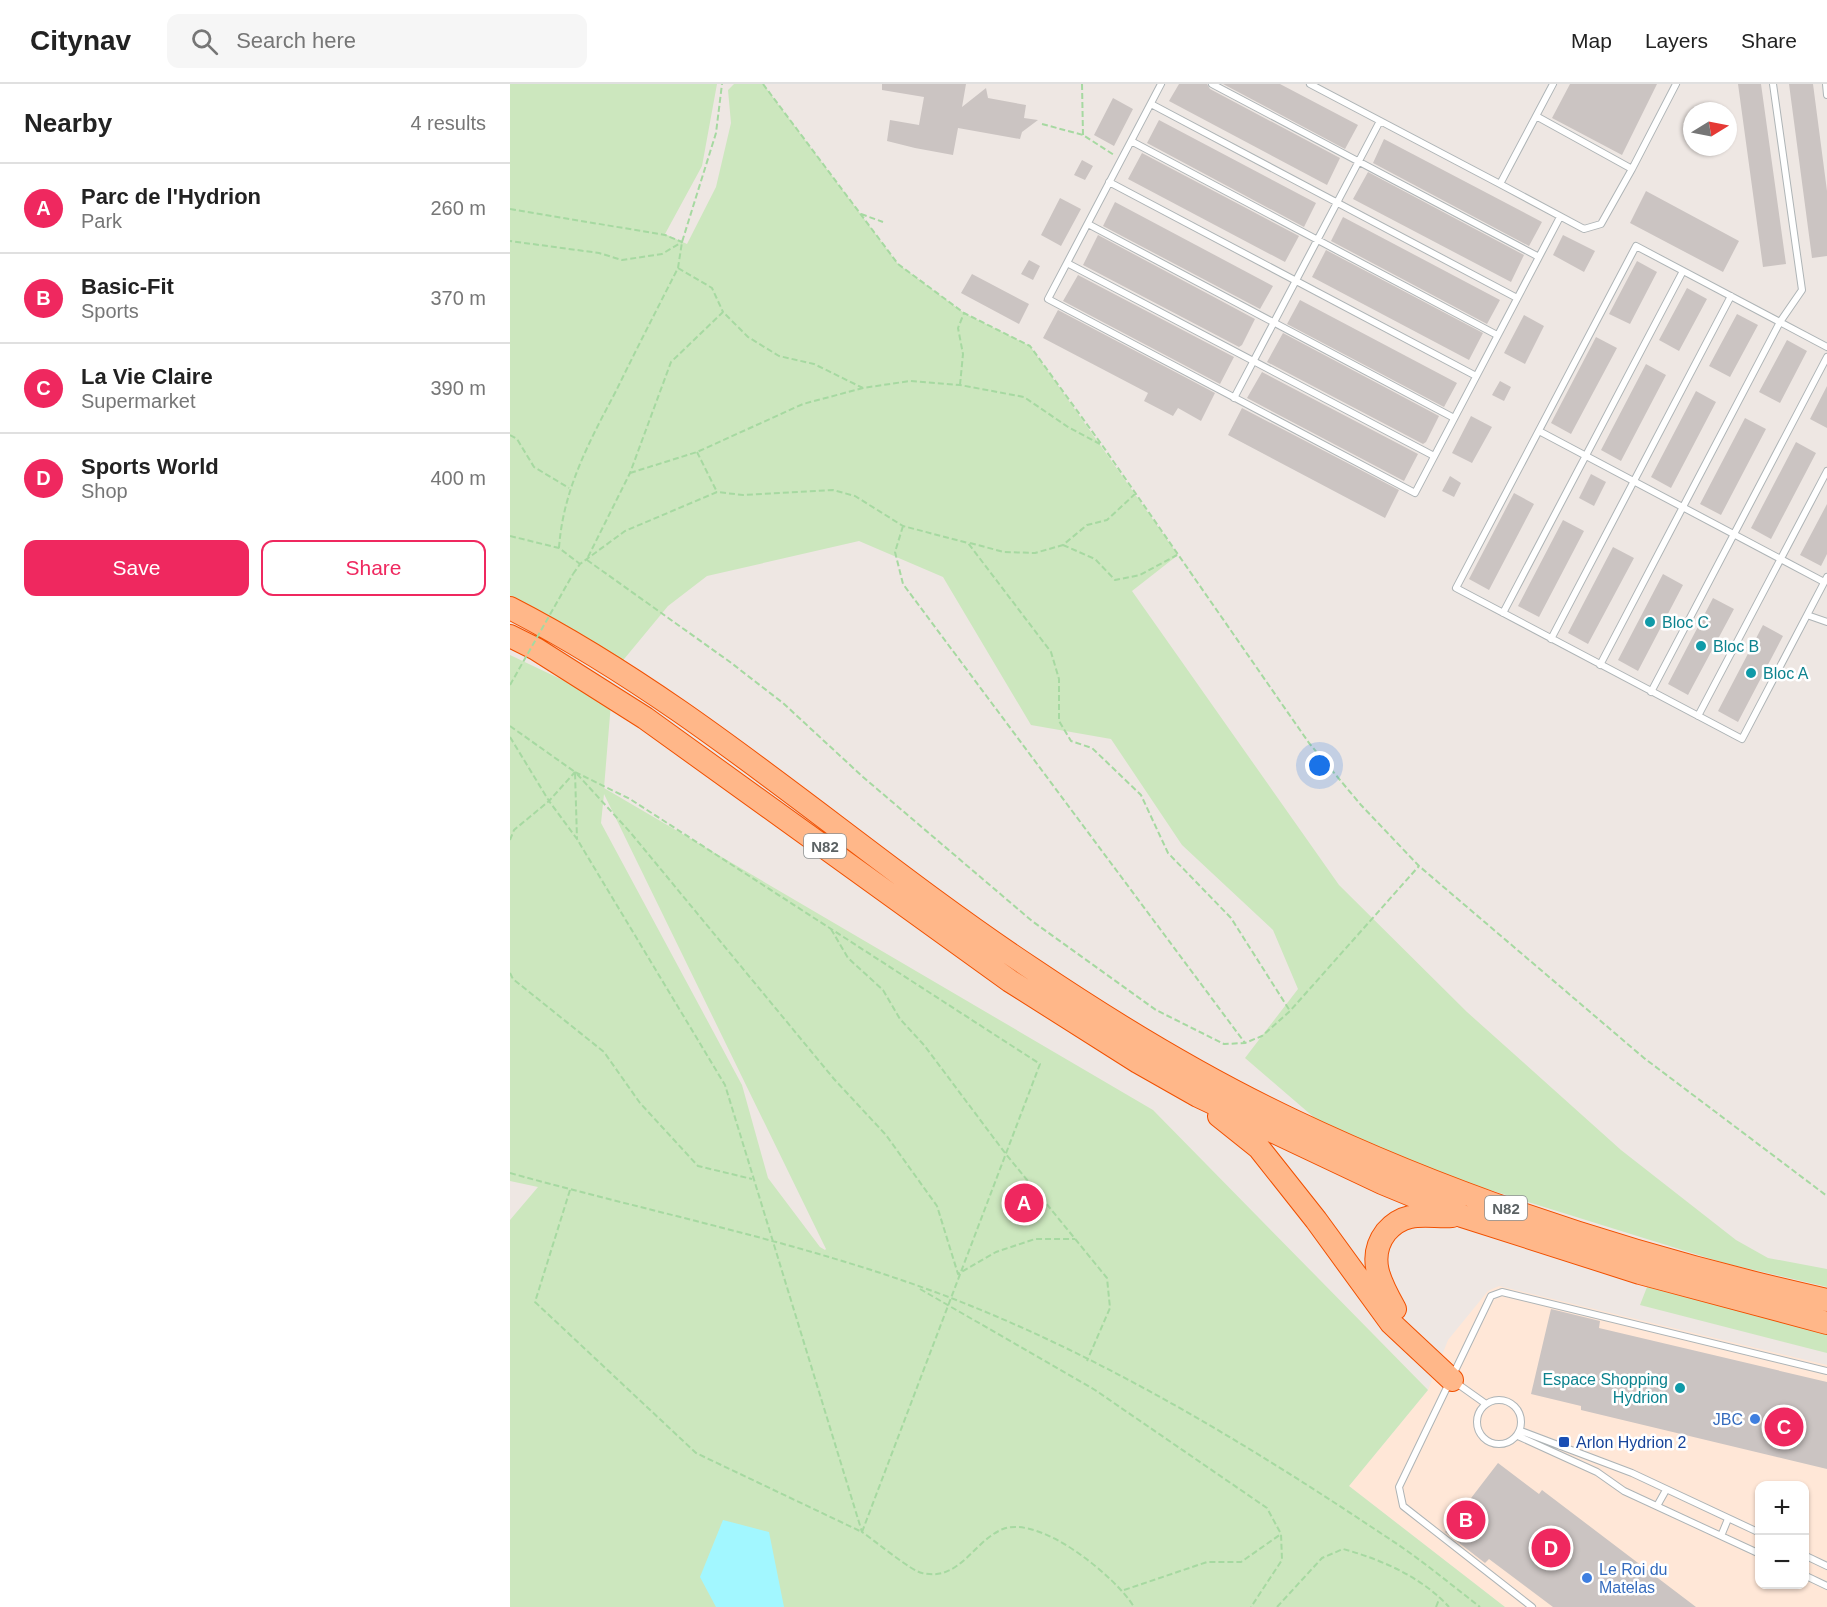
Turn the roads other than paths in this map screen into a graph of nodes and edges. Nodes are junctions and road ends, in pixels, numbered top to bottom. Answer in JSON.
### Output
{"nodes":[{"id":1,"x":1161,"y":84,"type":"edge"},
{"id":2,"x":1212,"y":84,"type":"edge"},
{"id":3,"x":1310,"y":84,"type":"edge"},
{"id":4,"x":1553,"y":84,"type":"edge"},
{"id":5,"x":1676,"y":84,"type":"edge"},
{"id":6,"x":1773,"y":84,"type":"edge"},
{"id":7,"x":1826,"y":84,"type":"edge"},
{"id":8,"x":1827,"y":95,"type":"edge"},
{"id":9,"x":1151,"y":104,"type":"junction"},
{"id":10,"x":1536,"y":116,"type":"junction"},
{"id":11,"x":1380,"y":121,"type":"junction"},
{"id":12,"x":1131,"y":141,"type":"junction"},
{"id":13,"x":1358,"y":161,"type":"junction"},
{"id":14,"x":1632,"y":169,"type":"junction"},
{"id":15,"x":1109,"y":182,"type":"junction"},
{"id":16,"x":1500,"y":184,"type":"junction"},
{"id":17,"x":1337,"y":202,"type":"junction"},
{"id":18,"x":1560,"y":217,"type":"junction"},
{"id":19,"x":1088,"y":224,"type":"junction"},
{"id":20,"x":1317,"y":240,"type":"junction"},
{"id":21,"x":1539,"y":257,"type":"junction"},
{"id":22,"x":1067,"y":262,"type":"junction"},
{"id":23,"x":1683,"y":271,"type":"junction"},
{"id":24,"x":1296,"y":281,"type":"junction"},
{"id":25,"x":1731,"y":296,"type":"junction"},
{"id":26,"x":1517,"y":298,"type":"junction"},
{"id":27,"x":1274,"y":322,"type":"junction"},
{"id":28,"x":1780,"y":322,"type":"junction"},
{"id":29,"x":1497,"y":335,"type":"junction"},
{"id":30,"x":1827,"y":347,"type":"edge"},
{"id":31,"x":1827,"y":357,"type":"edge"},
{"id":32,"x":1254,"y":361,"type":"junction"},
{"id":33,"x":1476,"y":376,"type":"junction"},
{"id":34,"x":1234,"y":398,"type":"junction"},
{"id":35,"x":1454,"y":417,"type":"junction"},
{"id":36,"x":1539,"y":431,"type":"junction"},
{"id":37,"x":1434,"y":456,"type":"junction"},
{"id":38,"x":1586,"y":456,"type":"junction"},
{"id":39,"x":1827,"y":471,"type":"edge"},
{"id":40,"x":1634,"y":481,"type":"junction"},
{"id":41,"x":1683,"y":507,"type":"junction"},
{"id":42,"x":1734,"y":534,"type":"junction"},
{"id":43,"x":1781,"y":559,"type":"junction"},
{"id":44,"x":1826,"y":580,"type":"edge"},
{"id":45,"x":510,"y":608,"type":"edge"},
{"id":46,"x":1503,"y":613,"type":"junction"},
{"id":47,"x":1807,"y":615,"type":"junction"},
{"id":48,"x":510,"y":617,"type":"edge"},
{"id":49,"x":1827,"y":622,"type":"edge"},
{"id":50,"x":510,"y":636,"type":"edge"},
{"id":51,"x":1551,"y":639,"type":"junction"},
{"id":52,"x":1600,"y":665,"type":"junction"},
{"id":53,"x":612,"y":668,"type":"junction"},
{"id":54,"x":1651,"y":692,"type":"junction"},
{"id":55,"x":1698,"y":716,"type":"junction"},
{"id":56,"x":1198,"y":1096,"type":"junction"},
{"id":57,"x":1462,"y":1216,"type":"junction"},
{"id":58,"x":1827,"y":1300,"type":"edge"},
{"id":59,"x":1827,"y":1323,"type":"edge"},
{"id":60,"x":1827,"y":1371,"type":"edge"},
{"id":61,"x":1452,"y":1380,"type":"junction"},
{"id":62,"x":1486,"y":1404,"type":"junction"},
{"id":63,"x":1519,"y":1433,"type":"junction"},
{"id":64,"x":1666,"y":1490,"type":"junction"},
{"id":65,"x":1657,"y":1506,"type":"junction"},
{"id":66,"x":1728,"y":1519,"type":"junction"},
{"id":67,"x":1755,"y":1531,"type":"edge"},
{"id":68,"x":1721,"y":1536,"type":"junction"},
{"id":69,"x":1755,"y":1552,"type":"edge"},
{"id":70,"x":1809,"y":1557,"type":"edge"},
{"id":71,"x":1827,"y":1566,"type":"edge"},
{"id":72,"x":1809,"y":1577,"type":"edge"},
{"id":73,"x":1827,"y":1586,"type":"edge"},
{"id":74,"x":1532,"y":1607,"type":"edge"}],
"edges":[{"from":1,"to":9,"type":"lane"},
{"from":2,"to":13,"type":"lane"},
{"from":3,"to":11,"type":"lane"},
{"from":4,"to":10,"type":"lane"},
{"from":5,"to":14,"type":"lane"},
{"from":6,"to":28,"type":"lane"},
{"from":7,"to":8,"type":"lane"},
{"from":9,"to":12,"type":"lane"},
{"from":9,"to":17,"type":"lane"},
{"from":10,"to":14,"type":"lane"},
{"from":10,"to":16,"type":"lane"},
{"from":11,"to":13,"type":"lane"},
{"from":11,"to":16,"type":"lane"},
{"from":12,"to":15,"type":"lane"},
{"from":12,"to":20,"type":"lane"},
{"from":13,"to":17,"type":"lane"},
{"from":13,"to":21,"type":"lane"},
{"from":14,"to":18,"type":"lane"},
{"from":15,"to":19,"type":"lane"},
{"from":15,"to":24,"type":"lane"},
{"from":16,"to":18,"type":"lane"},
{"from":17,"to":20,"type":"lane"},
{"from":17,"to":26,"type":"lane"},
{"from":18,"to":21,"type":"lane"},
{"from":19,"to":22,"type":"lane"},
{"from":19,"to":27,"type":"lane"},
{"from":20,"to":24,"type":"lane"},
{"from":20,"to":29,"type":"lane"},
{"from":21,"to":26,"type":"lane"},
{"from":22,"to":32,"type":"lane"},
{"from":22,"to":34,"type":"lane"},
{"from":23,"to":25,"type":"lane"},
{"from":23,"to":36,"type":"lane"},
{"from":23,"to":38,"type":"lane"},
{"from":24,"to":27,"type":"lane"},
{"from":24,"to":33,"type":"lane"},
{"from":25,"to":28,"type":"lane"},
{"from":25,"to":40,"type":"lane"},
{"from":26,"to":29,"type":"lane"},
{"from":27,"to":32,"type":"lane"},
{"from":27,"to":35,"type":"lane"},
{"from":28,"to":30,"type":"lane"},
{"from":28,"to":41,"type":"lane"},
{"from":29,"to":33,"type":"lane"},
{"from":31,"to":42,"type":"lane"},
{"from":32,"to":34,"type":"lane"},
{"from":32,"to":37,"type":"lane"},
{"from":33,"to":35,"type":"lane"},
{"from":34,"to":37,"type":"lane"},
{"from":35,"to":37,"type":"lane"},
{"from":36,"to":38,"type":"lane"},
{"from":36,"to":46,"type":"lane"},
{"from":38,"to":40,"type":"lane"},
{"from":38,"to":46,"type":"lane"},
{"from":39,"to":43,"type":"lane"},
{"from":40,"to":41,"type":"lane"},
{"from":40,"to":51,"type":"lane"},
{"from":41,"to":42,"type":"lane"},
{"from":41,"to":52,"type":"lane"},
{"from":42,"to":43,"type":"lane"},
{"from":42,"to":54,"type":"lane"},
{"from":43,"to":44,"type":"lane"},
{"from":43,"to":55,"type":"lane"},
{"from":44,"to":47,"type":"lane"},
{"from":45,"to":53,"type":"highway","number":"N82"},
{"from":46,"to":51,"type":"lane"},
{"from":47,"to":49,"type":"lane"},
{"from":47,"to":55,"type":"lane"},
{"from":48,"to":53,"type":"highway"},
{"from":50,"to":56,"type":"highway","number":"N82"},
{"from":51,"to":52,"type":"lane"},
{"from":52,"to":54,"type":"lane"},
{"from":53,"to":58,"type":"highway","number":"N82"},
{"from":54,"to":55,"type":"lane"},
{"from":56,"to":57,"type":"highway","number":"N82"},
{"from":56,"to":61,"type":"highway"},
{"from":57,"to":59,"type":"highway","number":"N82"},
{"from":57,"to":61,"type":"highway"},
{"from":60,"to":61,"type":"lane"},
{"from":61,"to":62,"type":"lane"},
{"from":61,"to":74,"type":"lane"},
{"from":62,"to":63,"type":"lane"},
{"from":62,"to":63,"type":"lane"},
{"from":63,"to":64,"type":"lane"},
{"from":63,"to":65,"type":"lane"},
{"from":64,"to":65,"type":"lane"},
{"from":64,"to":66,"type":"lane"},
{"from":65,"to":68,"type":"lane"},
{"from":66,"to":67,"type":"lane"},
{"from":66,"to":68,"type":"lane"},
{"from":68,"to":69,"type":"lane"},
{"from":70,"to":71,"type":"lane"},
{"from":72,"to":73,"type":"lane"}]}
